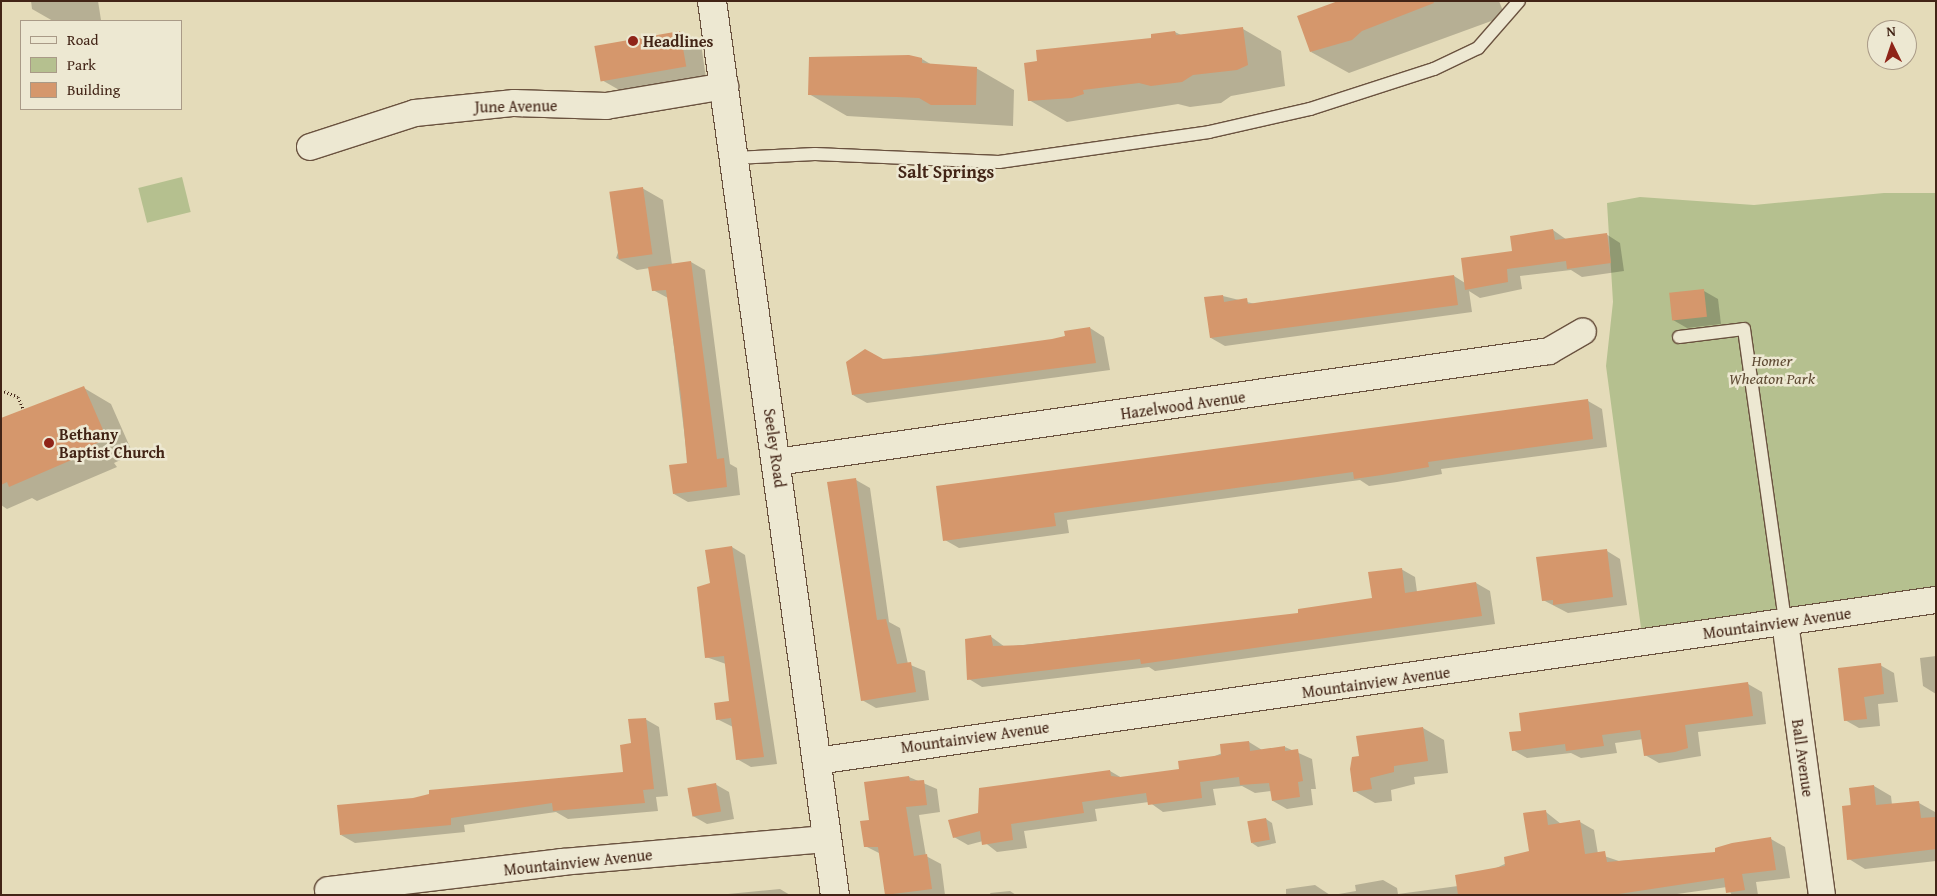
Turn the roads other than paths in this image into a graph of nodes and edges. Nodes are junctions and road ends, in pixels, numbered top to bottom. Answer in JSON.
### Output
{"nodes":[{"id":1,"x":712,"y":1,"type":"edge"},
{"id":2,"x":1515,"y":2,"type":"edge"},
{"id":3,"x":725,"y":86,"type":"junction"},
{"id":4,"x":310,"y":147,"type":"dead end"},
{"id":5,"x":735,"y":158,"type":"junction"},
{"id":6,"x":1583,"y":331,"type":"dead end"},
{"id":7,"x":1679,"y":337,"type":"dead end"},
{"id":8,"x":777,"y":462,"type":"junction"},
{"id":9,"x":1936,"y":600,"type":"edge"},
{"id":10,"x":1785,"y":622,"type":"junction"},
{"id":11,"x":817,"y":761,"type":"junction"},
{"id":12,"x":827,"y":839,"type":"junction"},
{"id":13,"x":328,"y":890,"type":"dead end"},
{"id":14,"x":835,"y":895,"type":"edge"},
{"id":15,"x":1822,"y":895,"type":"edge"}],
"edges":[{"from":1,"to":3,"type":"street","name":"Seeley Road"},
{"from":2,"to":5,"type":"lane"},
{"from":3,"to":4,"type":"street","name":"June Avenue"},
{"from":3,"to":5,"type":"street","name":"Seeley Road"},
{"from":5,"to":8,"type":"street","name":"Seeley Road"},
{"from":6,"to":8,"type":"street","name":"Hazelwood Avenue"},
{"from":7,"to":10,"type":"lane"},
{"from":8,"to":11,"type":"street","name":"Seeley Road"},
{"from":9,"to":10,"type":"street","name":"Mountainview Avenue"},
{"from":10,"to":11,"type":"street","name":"Mountainview Avenue"},
{"from":10,"to":15,"type":"street","name":"Ball Avenue"},
{"from":11,"to":12,"type":"street","name":"Seeley Road"},
{"from":12,"to":13,"type":"street","name":"Mountainview Avenue"},
{"from":12,"to":14,"type":"street","name":"Seeley Road"}]}
